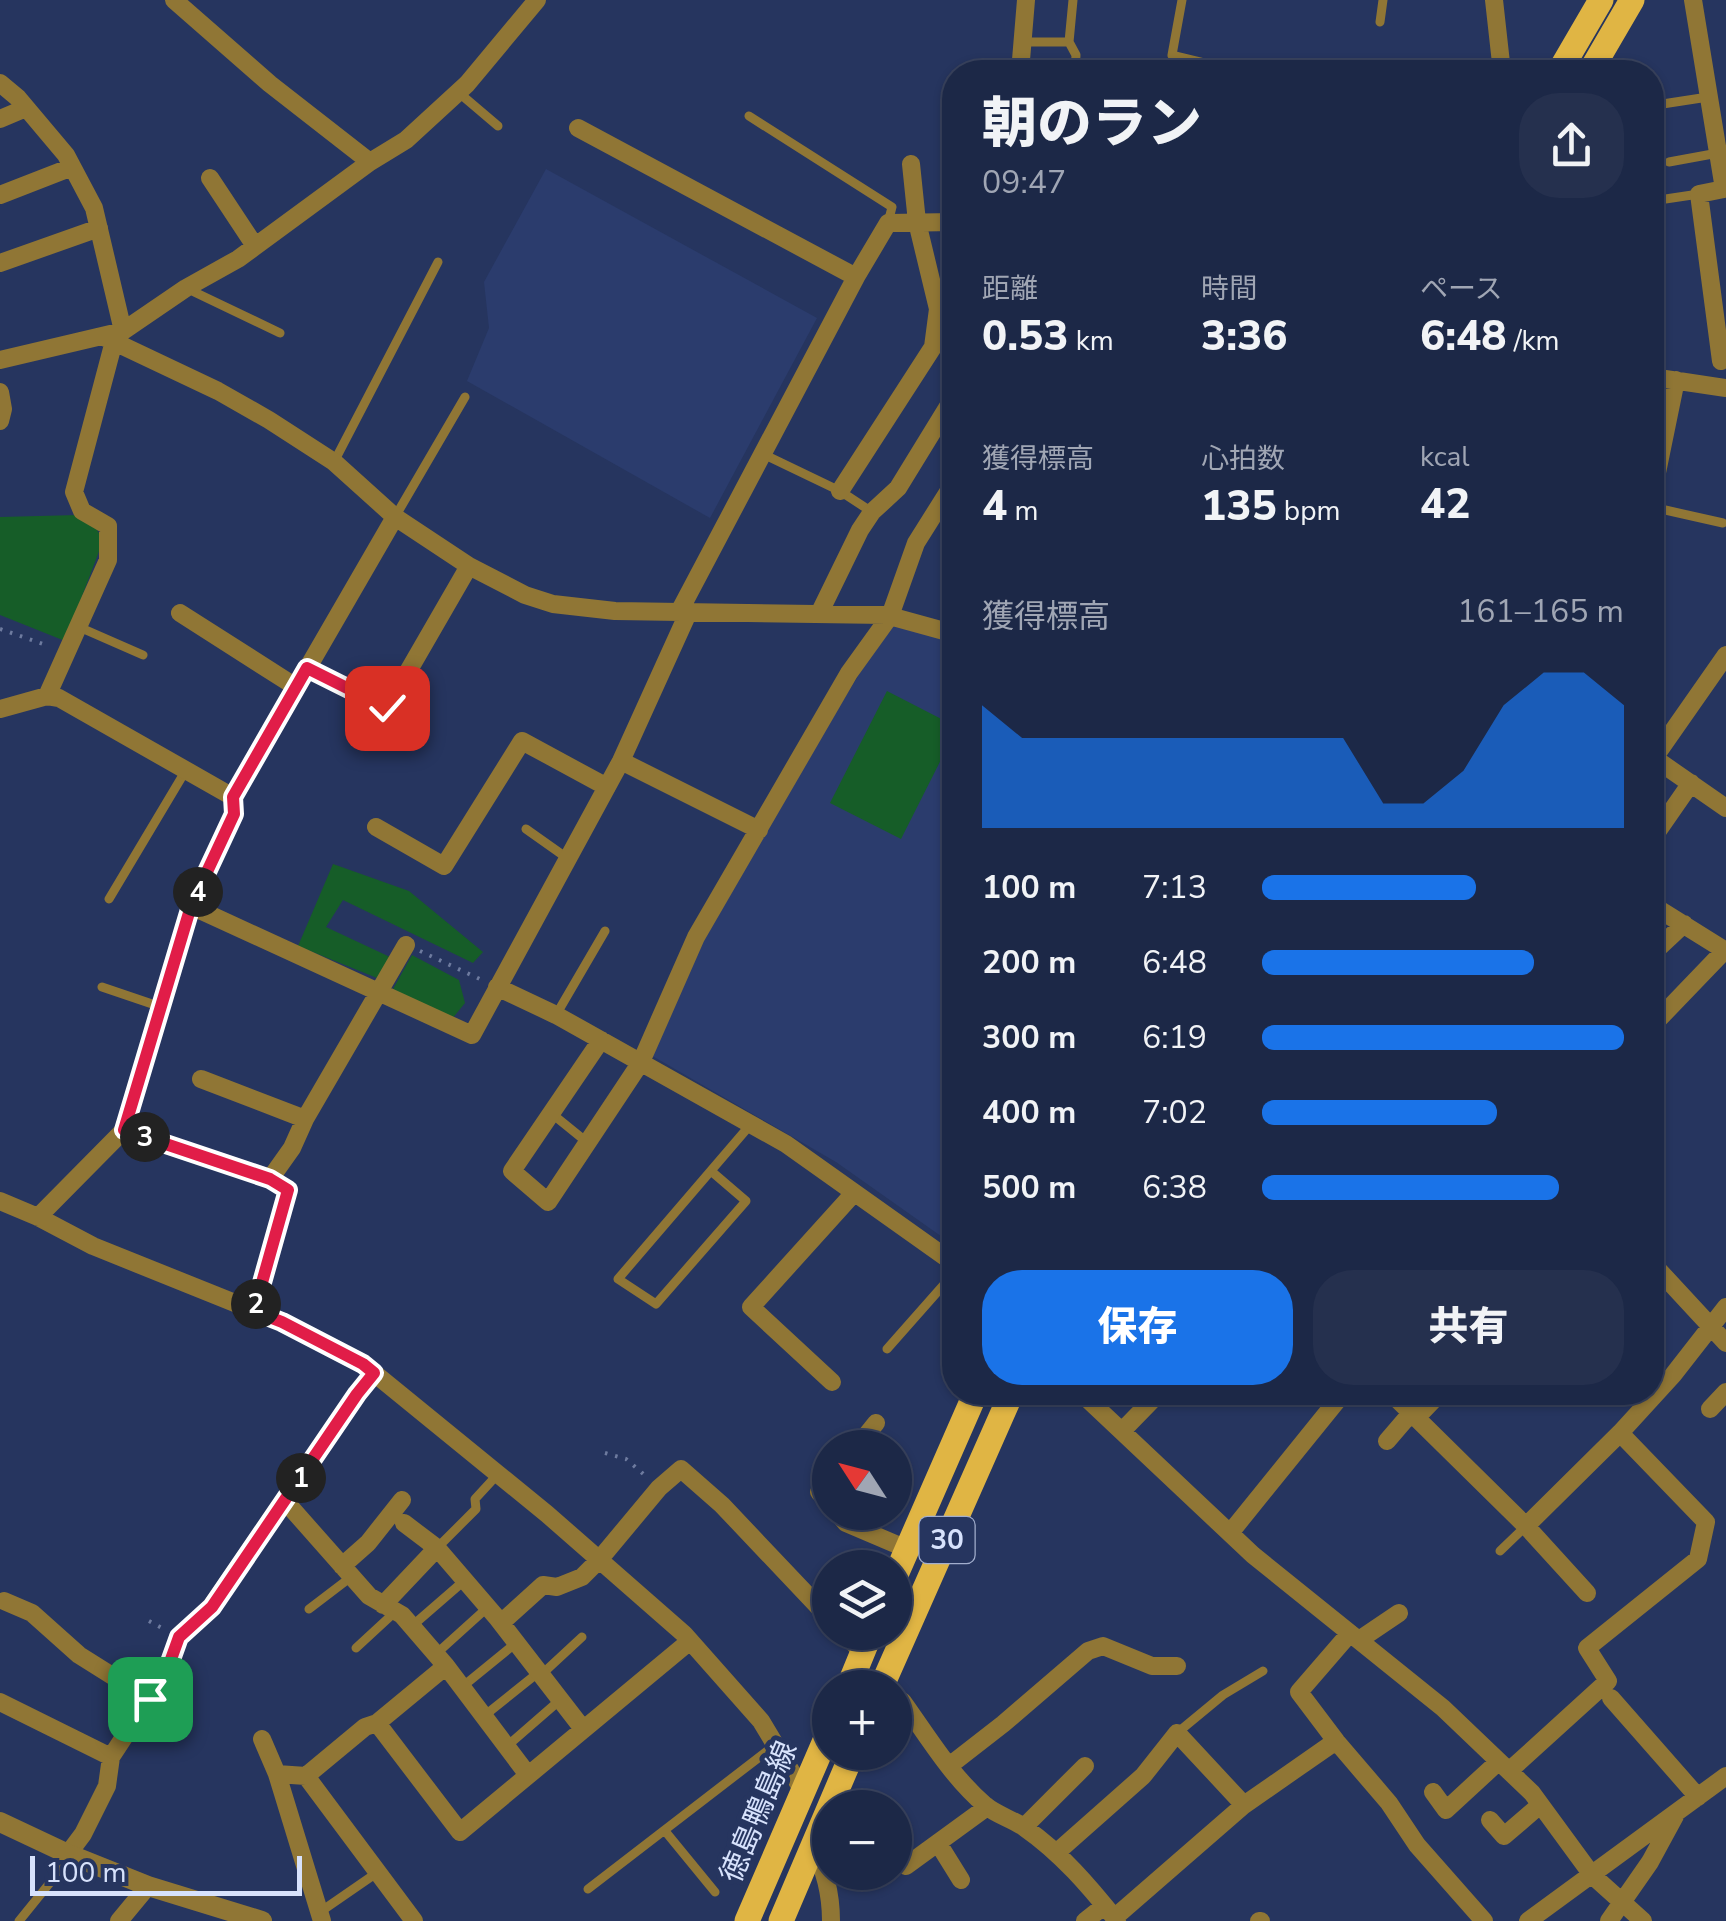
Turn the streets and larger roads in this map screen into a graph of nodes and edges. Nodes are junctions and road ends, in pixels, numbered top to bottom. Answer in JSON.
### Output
{"nodes":[{"id":1,"x":174,"y":0,"type":"edge"},
{"id":2,"x":1026,"y":0,"type":"edge"},
{"id":3,"x":1494,"y":0,"type":"edge"},
{"id":4,"x":1601,"y":0,"type":"edge"},
{"id":5,"x":1632,"y":0,"type":"edge"},
{"id":6,"x":1693,"y":0,"type":"edge"},
{"id":7,"x":526,"y":4,"type":"edge"},
{"id":8,"x":1021,"y":60,"type":"edge"},
{"id":9,"x":1501,"y":60,"type":"edge"},
{"id":10,"x":1566,"y":60,"type":"edge"},
{"id":11,"x":1597,"y":60,"type":"edge"},
{"id":12,"x":0,"y":83,"type":"edge"},
{"id":13,"x":26,"y":108,"type":"junction"},
{"id":14,"x":0,"y":119,"type":"edge"},
{"id":15,"x":578,"y":128,"type":"dead end"},
{"id":16,"x":370,"y":162,"type":"junction"},
{"id":17,"x":912,"y":164,"type":"dead end"},
{"id":18,"x":72,"y":167,"type":"junction"},
{"id":19,"x":210,"y":178,"type":"dead end"},
{"id":20,"x":0,"y":194,"type":"edge"},
{"id":21,"x":917,"y":222,"type":"junction"},
{"id":22,"x":942,"y":222,"type":"edge"},
{"id":23,"x":99,"y":228,"type":"junction"},
{"id":24,"x":255,"y":246,"type":"junction"},
{"id":25,"x":0,"y":263,"type":"edge"},
{"id":26,"x":856,"y":277,"type":"junction"},
{"id":27,"x":114,"y":336,"type":"junction"},
{"id":28,"x":0,"y":360,"type":"edge"},
{"id":29,"x":1721,"y":361,"type":"dead end"},
{"id":30,"x":1664,"y":378,"type":"edge"},
{"id":31,"x":1676,"y":380,"type":"junction"},
{"id":32,"x":1726,"y":388,"type":"edge"},
{"id":33,"x":0,"y":392,"type":"edge"},
{"id":34,"x":942,"y":416,"type":"edge"},
{"id":35,"x":0,"y":420,"type":"edge"},
{"id":36,"x":1664,"y":438,"type":"edge"},
{"id":37,"x":840,"y":491,"type":"road end"},
{"id":38,"x":942,"y":501,"type":"edge"},
{"id":39,"x":395,"y":517,"type":"junction"},
{"id":40,"x":469,"y":566,"type":"junction"},
{"id":41,"x":684,"y":611,"type":"junction"},
{"id":42,"x":180,"y":612,"type":"dead end"},
{"id":43,"x":819,"y":614,"type":"junction"},
{"id":44,"x":890,"y":616,"type":"junction"},
{"id":45,"x":942,"y":630,"type":"edge"},
{"id":46,"x":1726,"y":655,"type":"edge"},
{"id":47,"x":307,"y":668,"type":"junction"},
{"id":48,"x":296,"y":687,"type":"junction"},
{"id":49,"x":47,"y":696,"type":"junction"},
{"id":50,"x":0,"y":709,"type":"edge"},
{"id":51,"x":1664,"y":744,"type":"edge"},
{"id":52,"x":621,"y":761,"type":"junction"},
{"id":53,"x":1664,"y":765,"type":"edge"},
{"id":54,"x":1691,"y":783,"type":"junction"},
{"id":55,"x":607,"y":787,"type":"junction"},
{"id":56,"x":233,"y":797,"type":"junction"},
{"id":57,"x":1726,"y":808,"type":"edge"},
{"id":58,"x":1664,"y":822,"type":"edge"},
{"id":59,"x":376,"y":827,"type":"dead end"},
{"id":60,"x":759,"y":830,"type":"junction"},
{"id":61,"x":191,"y":906,"type":"junction"},
{"id":62,"x":1664,"y":912,"type":"edge"},
{"id":63,"x":1684,"y":924,"type":"junction"},
{"id":64,"x":1664,"y":943,"type":"edge"},
{"id":65,"x":406,"y":944,"type":"road end"},
{"id":66,"x":1725,"y":950,"type":"edge"},
{"id":67,"x":497,"y":987,"type":"junction"},
{"id":68,"x":379,"y":992,"type":"junction"},
{"id":69,"x":1664,"y":1014,"type":"edge"},
{"id":70,"x":601,"y":1040,"type":"junction"},
{"id":71,"x":641,"y":1062,"type":"junction"},
{"id":72,"x":201,"y":1080,"type":"dead end"},
{"id":73,"x":306,"y":1119,"type":"junction"},
{"id":74,"x":270,"y":1179,"type":"road end"},
{"id":75,"x":854,"y":1193,"type":"junction"},
{"id":76,"x":0,"y":1201,"type":"edge"},
{"id":77,"x":38,"y":1217,"type":"junction"},
{"id":78,"x":942,"y":1255,"type":"edge"},
{"id":79,"x":1664,"y":1276,"type":"edge"},
{"id":80,"x":1726,"y":1307,"type":"edge"},
{"id":81,"x":1710,"y":1326,"type":"junction"},
{"id":82,"x":1726,"y":1343,"type":"edge"},
{"id":83,"x":374,"y":1373,"type":"junction"},
{"id":84,"x":832,"y":1382,"type":"dead end"},
{"id":85,"x":1664,"y":1385,"type":"edge"},
{"id":86,"x":1726,"y":1392,"type":"edge"},
{"id":87,"x":970,"y":1405,"type":"edge"},
{"id":88,"x":1006,"y":1405,"type":"edge"},
{"id":89,"x":1094,"y":1405,"type":"edge"},
{"id":90,"x":1147,"y":1405,"type":"edge"},
{"id":91,"x":1334,"y":1405,"type":"edge"},
{"id":92,"x":1403,"y":1405,"type":"edge"},
{"id":93,"x":1426,"y":1405,"type":"edge"},
{"id":94,"x":1646,"y":1405,"type":"edge"},
{"id":95,"x":1710,"y":1409,"type":"dead end"},
{"id":96,"x":1414,"y":1416,"type":"junction"},
{"id":97,"x":876,"y":1422,"type":"dead end"},
{"id":98,"x":870,"y":1430,"type":"edge"},
{"id":99,"x":1122,"y":1431,"type":"junction"},
{"id":100,"x":1620,"y":1433,"type":"junction"},
{"id":101,"x":1387,"y":1441,"type":"dead end"},
{"id":102,"x":402,"y":1500,"type":"dead end"},
{"id":103,"x":285,"y":1501,"type":"junction"},
{"id":104,"x":404,"y":1522,"type":"dead end"},
{"id":105,"x":1526,"y":1526,"type":"junction"},
{"id":106,"x":862,"y":1530,"type":"edge"},
{"id":107,"x":1230,"y":1534,"type":"junction"},
{"id":108,"x":437,"y":1548,"type":"junction"},
{"id":109,"x":907,"y":1549,"type":"joint"},
{"id":110,"x":599,"y":1560,"type":"junction"},
{"id":111,"x":347,"y":1571,"type":"junction"},
{"id":112,"x":0,"y":1581,"type":"edge"},
{"id":113,"x":1587,"y":1593,"type":"dead end"},
{"id":114,"x":812,"y":1599,"type":"edge"},
{"id":115,"x":2,"y":1604,"type":"edge"},
{"id":116,"x":389,"y":1608,"type":"junction"},
{"id":117,"x":1399,"y":1613,"type":"dead end"},
{"id":118,"x":501,"y":1623,"type":"junction"},
{"id":119,"x":1354,"y":1637,"type":"junction"},
{"id":120,"x":690,"y":1641,"type":"junction"},
{"id":121,"x":441,"y":1660,"type":"junction"},
{"id":122,"x":1178,"y":1666,"type":"dead end"},
{"id":123,"x":894,"y":1670,"type":"edge"},
{"id":124,"x":1611,"y":1698,"type":"dead end"},
{"id":125,"x":150,"y":1699,"type":"junction"},
{"id":126,"x":0,"y":1702,"type":"edge"},
{"id":127,"x":912,"y":1715,"type":"edge"},
{"id":128,"x":377,"y":1723,"type":"junction"},
{"id":129,"x":583,"y":1729,"type":"junction"},
{"id":130,"x":262,"y":1739,"type":"dead end"},
{"id":131,"x":1336,"y":1741,"type":"junction"},
{"id":132,"x":111,"y":1758,"type":"junction"},
{"id":133,"x":949,"y":1766,"type":"junction"},
{"id":134,"x":1086,"y":1766,"type":"dead end"},
{"id":135,"x":1504,"y":1766,"type":"junction"},
{"id":136,"x":812,"y":1770,"type":"edge"},
{"id":137,"x":277,"y":1774,"type":"junction"},
{"id":138,"x":528,"y":1775,"type":"junction"},
{"id":139,"x":306,"y":1776,"type":"junction"},
{"id":140,"x":1726,"y":1776,"type":"edge"},
{"id":141,"x":803,"y":1791,"type":"junction"},
{"id":142,"x":1433,"y":1792,"type":"dead end"},
{"id":143,"x":1698,"y":1797,"type":"junction"},
{"id":144,"x":1540,"y":1805,"type":"junction"},
{"id":145,"x":1244,"y":1806,"type":"junction"},
{"id":146,"x":987,"y":1808,"type":"junction"},
{"id":147,"x":1678,"y":1811,"type":"junction"},
{"id":148,"x":1490,"y":1820,"type":"dead end"},
{"id":149,"x":0,"y":1822,"type":"edge"},
{"id":150,"x":1024,"y":1827,"type":"junction"},
{"id":151,"x":938,"y":1843,"type":"junction"},
{"id":152,"x":812,"y":1845,"type":"edge"},
{"id":153,"x":68,"y":1854,"type":"junction"},
{"id":154,"x":1056,"y":1854,"type":"junction"},
{"id":155,"x":912,"y":1862,"type":"edge"},
{"id":156,"x":1592,"y":1875,"type":"junction"},
{"id":157,"x":961,"y":1880,"type":"dead end"},
{"id":158,"x":148,"y":1886,"type":"junction"},
{"id":159,"x":828,"y":1890,"type":"edge"},
{"id":160,"x":1623,"y":1902,"type":"junction"},
{"id":161,"x":1112,"y":1915,"type":"edge"},
{"id":162,"x":321,"y":1916,"type":"edge"},
{"id":163,"x":119,"y":1921,"type":"edge"},
{"id":164,"x":262,"y":1921,"type":"edge"},
{"id":165,"x":414,"y":1921,"type":"edge"},
{"id":166,"x":747,"y":1921,"type":"edge"},
{"id":167,"x":780,"y":1921,"type":"edge"},
{"id":168,"x":831,"y":1921,"type":"edge"},
{"id":169,"x":1085,"y":1921,"type":"edge"},
{"id":170,"x":1484,"y":1921,"type":"edge"},
{"id":171,"x":1528,"y":1921,"type":"edge"},
{"id":172,"x":1609,"y":1921,"type":"edge"},
{"id":173,"x":1643,"y":1921,"type":"edge"}],
"edges":[{"from":1,"to":16,"type":"street"},
{"from":2,"to":8,"type":"street"},
{"from":3,"to":9,"type":"street"},
{"from":4,"to":10,"type":"main road"},
{"from":5,"to":11,"type":"main road"},
{"from":6,"to":29,"type":"street"},
{"from":7,"to":16,"type":"street"},
{"from":12,"to":13,"type":"street"},
{"from":13,"to":14,"type":"street"},
{"from":13,"to":18,"type":"street"},
{"from":15,"to":26,"type":"street"},
{"from":16,"to":24,"type":"street"},
{"from":17,"to":21,"type":"street"},
{"from":18,"to":20,"type":"street"},
{"from":18,"to":23,"type":"street"},
{"from":19,"to":24,"type":"street"},
{"from":21,"to":22,"type":"street"},
{"from":21,"to":26,"type":"street"},
{"from":21,"to":37,"type":"street"},
{"from":23,"to":25,"type":"street"},
{"from":23,"to":27,"type":"street"},
{"from":24,"to":27,"type":"street"},
{"from":26,"to":41,"type":"street"},
{"from":27,"to":28,"type":"street"},
{"from":27,"to":39,"type":"street"},
{"from":27,"to":49,"type":"street"},
{"from":30,"to":31,"type":"street"},
{"from":31,"to":32,"type":"street"},
{"from":31,"to":36,"type":"street"},
{"from":33,"to":35,"type":"street"},
{"from":34,"to":43,"type":"street"},
{"from":38,"to":44,"type":"street"},
{"from":39,"to":40,"type":"street"},
{"from":39,"to":47,"type":"street"},
{"from":40,"to":41,"type":"street"},
{"from":40,"to":47,"type":"street"},
{"from":41,"to":43,"type":"street"},
{"from":41,"to":52,"type":"street"},
{"from":42,"to":48,"type":"street"},
{"from":43,"to":44,"type":"street"},
{"from":44,"to":45,"type":"street"},
{"from":44,"to":60,"type":"street"},
{"from":46,"to":51,"type":"street"},
{"from":47,"to":48,"type":"street"},
{"from":48,"to":56,"type":"street"},
{"from":49,"to":50,"type":"street"},
{"from":49,"to":56,"type":"street"},
{"from":52,"to":55,"type":"street"},
{"from":52,"to":60,"type":"street"},
{"from":53,"to":54,"type":"street"},
{"from":54,"to":57,"type":"street"},
{"from":54,"to":58,"type":"street"},
{"from":55,"to":59,"type":"street"},
{"from":55,"to":67,"type":"street"},
{"from":56,"to":61,"type":"street"},
{"from":60,"to":71,"type":"street"},
{"from":61,"to":68,"type":"street"},
{"from":61,"to":77,"type":"street"},
{"from":62,"to":63,"type":"street"},
{"from":63,"to":64,"type":"street"},
{"from":63,"to":66,"type":"street"},
{"from":65,"to":68,"type":"street"},
{"from":66,"to":69,"type":"street"},
{"from":67,"to":68,"type":"street"},
{"from":67,"to":70,"type":"street"},
{"from":68,"to":73,"type":"street"},
{"from":70,"to":71,"type":"street"},
{"from":70,"to":71,"type":"street"},
{"from":71,"to":75,"type":"street"},
{"from":72,"to":73,"type":"street"},
{"from":73,"to":74,"type":"street"},
{"from":75,"to":78,"type":"street"},
{"from":75,"to":84,"type":"street"},
{"from":76,"to":77,"type":"street"},
{"from":77,"to":83,"type":"street"},
{"from":79,"to":81,"type":"street"},
{"from":80,"to":81,"type":"street"},
{"from":81,"to":82,"type":"street"},
{"from":81,"to":85,"type":"street"},
{"from":83,"to":103,"type":"street"},
{"from":83,"to":110,"type":"street"},
{"from":86,"to":95,"type":"street"},
{"from":87,"to":109,"type":"main road","number":"30"},
{"from":88,"to":123,"type":"main road","number":"30"},
{"from":89,"to":99,"type":"street"},
{"from":90,"to":99,"type":"street"},
{"from":91,"to":107,"type":"street"},
{"from":92,"to":96,"type":"street"},
{"from":93,"to":96,"type":"street"},
{"from":94,"to":100,"type":"street"},
{"from":96,"to":101,"type":"street"},
{"from":96,"to":105,"type":"street"},
{"from":97,"to":98,"type":"street"},
{"from":99,"to":107,"type":"street"},
{"from":100,"to":105,"type":"street"},
{"from":100,"to":135,"type":"street"},
{"from":102,"to":111,"type":"street"},
{"from":103,"to":111,"type":"street"},
{"from":103,"to":125,"type":"street"},
{"from":104,"to":108,"type":"street"},
{"from":105,"to":113,"type":"street"},
{"from":106,"to":109,"type":"street"},
{"from":107,"to":119,"type":"street"},
{"from":108,"to":116,"type":"street"},
{"from":108,"to":118,"type":"street"},
{"from":110,"to":114,"type":"street"},
{"from":110,"to":118,"type":"street"},
{"from":110,"to":120,"type":"street"},
{"from":111,"to":116,"type":"street"},
{"from":112,"to":115,"type":"street"},
{"from":115,"to":125,"type":"street"},
{"from":116,"to":121,"type":"street"},
{"from":117,"to":119,"type":"street"},
{"from":118,"to":129,"type":"street"},
{"from":119,"to":131,"type":"street"},
{"from":119,"to":135,"type":"street"},
{"from":120,"to":129,"type":"street"},
{"from":120,"to":141,"type":"street"},
{"from":121,"to":128,"type":"street"},
{"from":121,"to":138,"type":"street"},
{"from":122,"to":133,"type":"street"},
{"from":124,"to":143,"type":"street"},
{"from":125,"to":132,"type":"street"},
{"from":126,"to":132,"type":"street"},
{"from":127,"to":133,"type":"street"},
{"from":128,"to":138,"type":"street"},
{"from":128,"to":139,"type":"street"},
{"from":129,"to":138,"type":"street"},
{"from":130,"to":137,"type":"street"},
{"from":131,"to":145,"type":"street"},
{"from":131,"to":170,"type":"street"},
{"from":132,"to":153,"type":"street"},
{"from":133,"to":146,"type":"street"},
{"from":134,"to":150,"type":"street"},
{"from":135,"to":142,"type":"street"},
{"from":135,"to":144,"type":"street"},
{"from":136,"to":141,"type":"main road","name":"徳島鴨島線"},
{"from":137,"to":139,"type":"street"},
{"from":137,"to":162,"type":"street"},
{"from":139,"to":165,"type":"street"},
{"from":140,"to":143,"type":"street"},
{"from":141,"to":166,"type":"main road","name":"徳島鴨島線"},
{"from":143,"to":147,"type":"street"},
{"from":144,"to":148,"type":"street"},
{"from":144,"to":156,"type":"street"},
{"from":145,"to":154,"type":"street"},
{"from":145,"to":161,"type":"street"},
{"from":146,"to":150,"type":"street"},
{"from":146,"to":151,"type":"street"},
{"from":147,"to":156,"type":"street"},
{"from":147,"to":160,"type":"street"},
{"from":149,"to":153,"type":"street"},
{"from":150,"to":154,"type":"street"},
{"from":151,"to":155,"type":"street"},
{"from":151,"to":157,"type":"street"},
{"from":152,"to":167,"type":"main road","name":"徳島鴨島線"},
{"from":153,"to":158,"type":"street"},
{"from":154,"to":161,"type":"street"},
{"from":156,"to":160,"type":"street"},
{"from":156,"to":171,"type":"street"},
{"from":158,"to":163,"type":"street"},
{"from":158,"to":164,"type":"street"},
{"from":159,"to":168,"type":"street"},
{"from":160,"to":172,"type":"street"},
{"from":160,"to":173,"type":"street"},
{"from":161,"to":169,"type":"street"}]}
